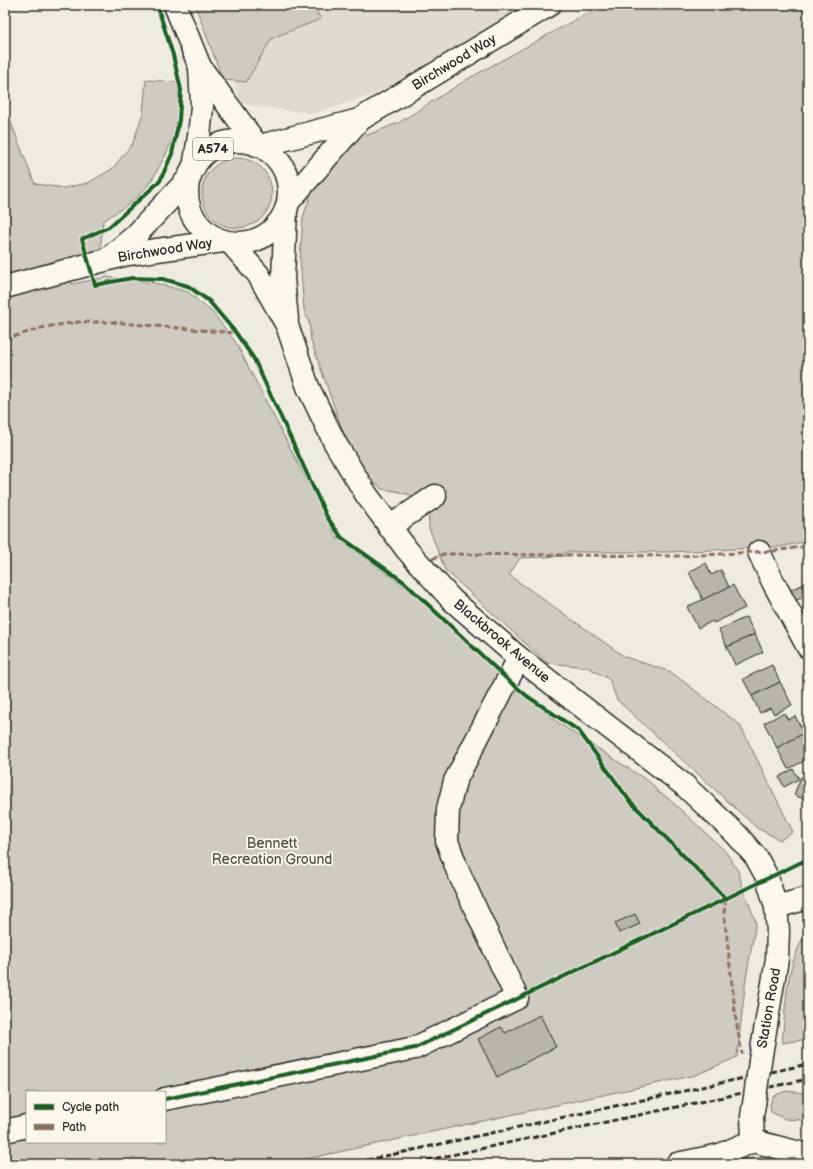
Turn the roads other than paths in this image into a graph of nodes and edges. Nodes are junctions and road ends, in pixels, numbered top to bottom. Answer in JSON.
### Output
{"nodes":[{"id":1,"x":176,"y":5,"type":"edge"},
{"id":2,"x":550,"y":5,"type":"edge"},
{"id":3,"x":200,"y":67,"type":"junction"},
{"id":4,"x":358,"y":120,"type":"junction"},
{"id":5,"x":258,"y":146,"type":"junction"},
{"id":6,"x":192,"y":172,"type":"junction"},
{"id":7,"x":287,"y":206,"type":"junction"},
{"id":8,"x":227,"y":242,"type":"junction"},
{"id":9,"x":108,"y":259,"type":"junction"},
{"id":10,"x":5,"y":287,"type":"edge"},
{"id":11,"x":287,"y":325,"type":"junction"},
{"id":12,"x":435,"y":496,"type":"dead end"},
{"id":13,"x":389,"y":527,"type":"junction"},
{"id":14,"x":759,"y":552,"type":"dead end"},
{"id":15,"x":808,"y":647,"type":"edge"},
{"id":16,"x":519,"y":658,"type":"junction"},
{"id":17,"x":808,"y":898,"type":"edge"},
{"id":18,"x":776,"y":907,"type":"junction"},
{"id":19,"x":166,"y":1099,"type":"edge"},
{"id":20,"x":26,"y":1126,"type":"edge"},
{"id":21,"x":5,"y":1131,"type":"edge"},
{"id":22,"x":753,"y":1141,"type":"junction"},
{"id":23,"x":808,"y":1155,"type":"edge"},
{"id":24,"x":677,"y":1164,"type":"edge"}],
"edges":[{"from":1,"to":3,"type":"street"},
{"from":2,"to":4,"type":"street","name":"Birchwood Way","number":"A574"},
{"from":3,"to":5,"type":"street"},
{"from":3,"to":6,"type":"street"},
{"from":4,"to":5,"type":"street","name":"Birchwood Way","number":"A574"},
{"from":4,"to":7,"type":"street","name":"Birchwood Way","number":"A574"},
{"from":5,"to":6,"type":"street","number":"A574"},
{"from":5,"to":7,"type":"street","number":"A574"},
{"from":6,"to":8,"type":"street","number":"A574"},
{"from":6,"to":9,"type":"street","name":"Birchwood Way","number":"A574"},
{"from":7,"to":8,"type":"street","number":"A574"},
{"from":7,"to":11,"type":"street","name":"Blackbrook Avenue"},
{"from":8,"to":9,"type":"street","name":"Birchwood Way","number":"A574"},
{"from":8,"to":11,"type":"street","name":"Blackbrook Avenue"},
{"from":9,"to":10,"type":"street","name":"Birchwood Way","number":"A574"},
{"from":11,"to":13,"type":"street","name":"Blackbrook Avenue"},
{"from":12,"to":13,"type":"street"},
{"from":13,"to":16,"type":"street","name":"Blackbrook Avenue"},
{"from":14,"to":15,"type":"street"},
{"from":16,"to":18,"type":"street","name":"Blackbrook Avenue"},
{"from":16,"to":19,"type":"street"},
{"from":17,"to":18,"type":"street"},
{"from":18,"to":22,"type":"street","name":"Station Road","bridge":true},
{"from":20,"to":21,"type":"street"},
{"from":22,"to":23,"type":"street"},
{"from":22,"to":24,"type":"street"}]}
